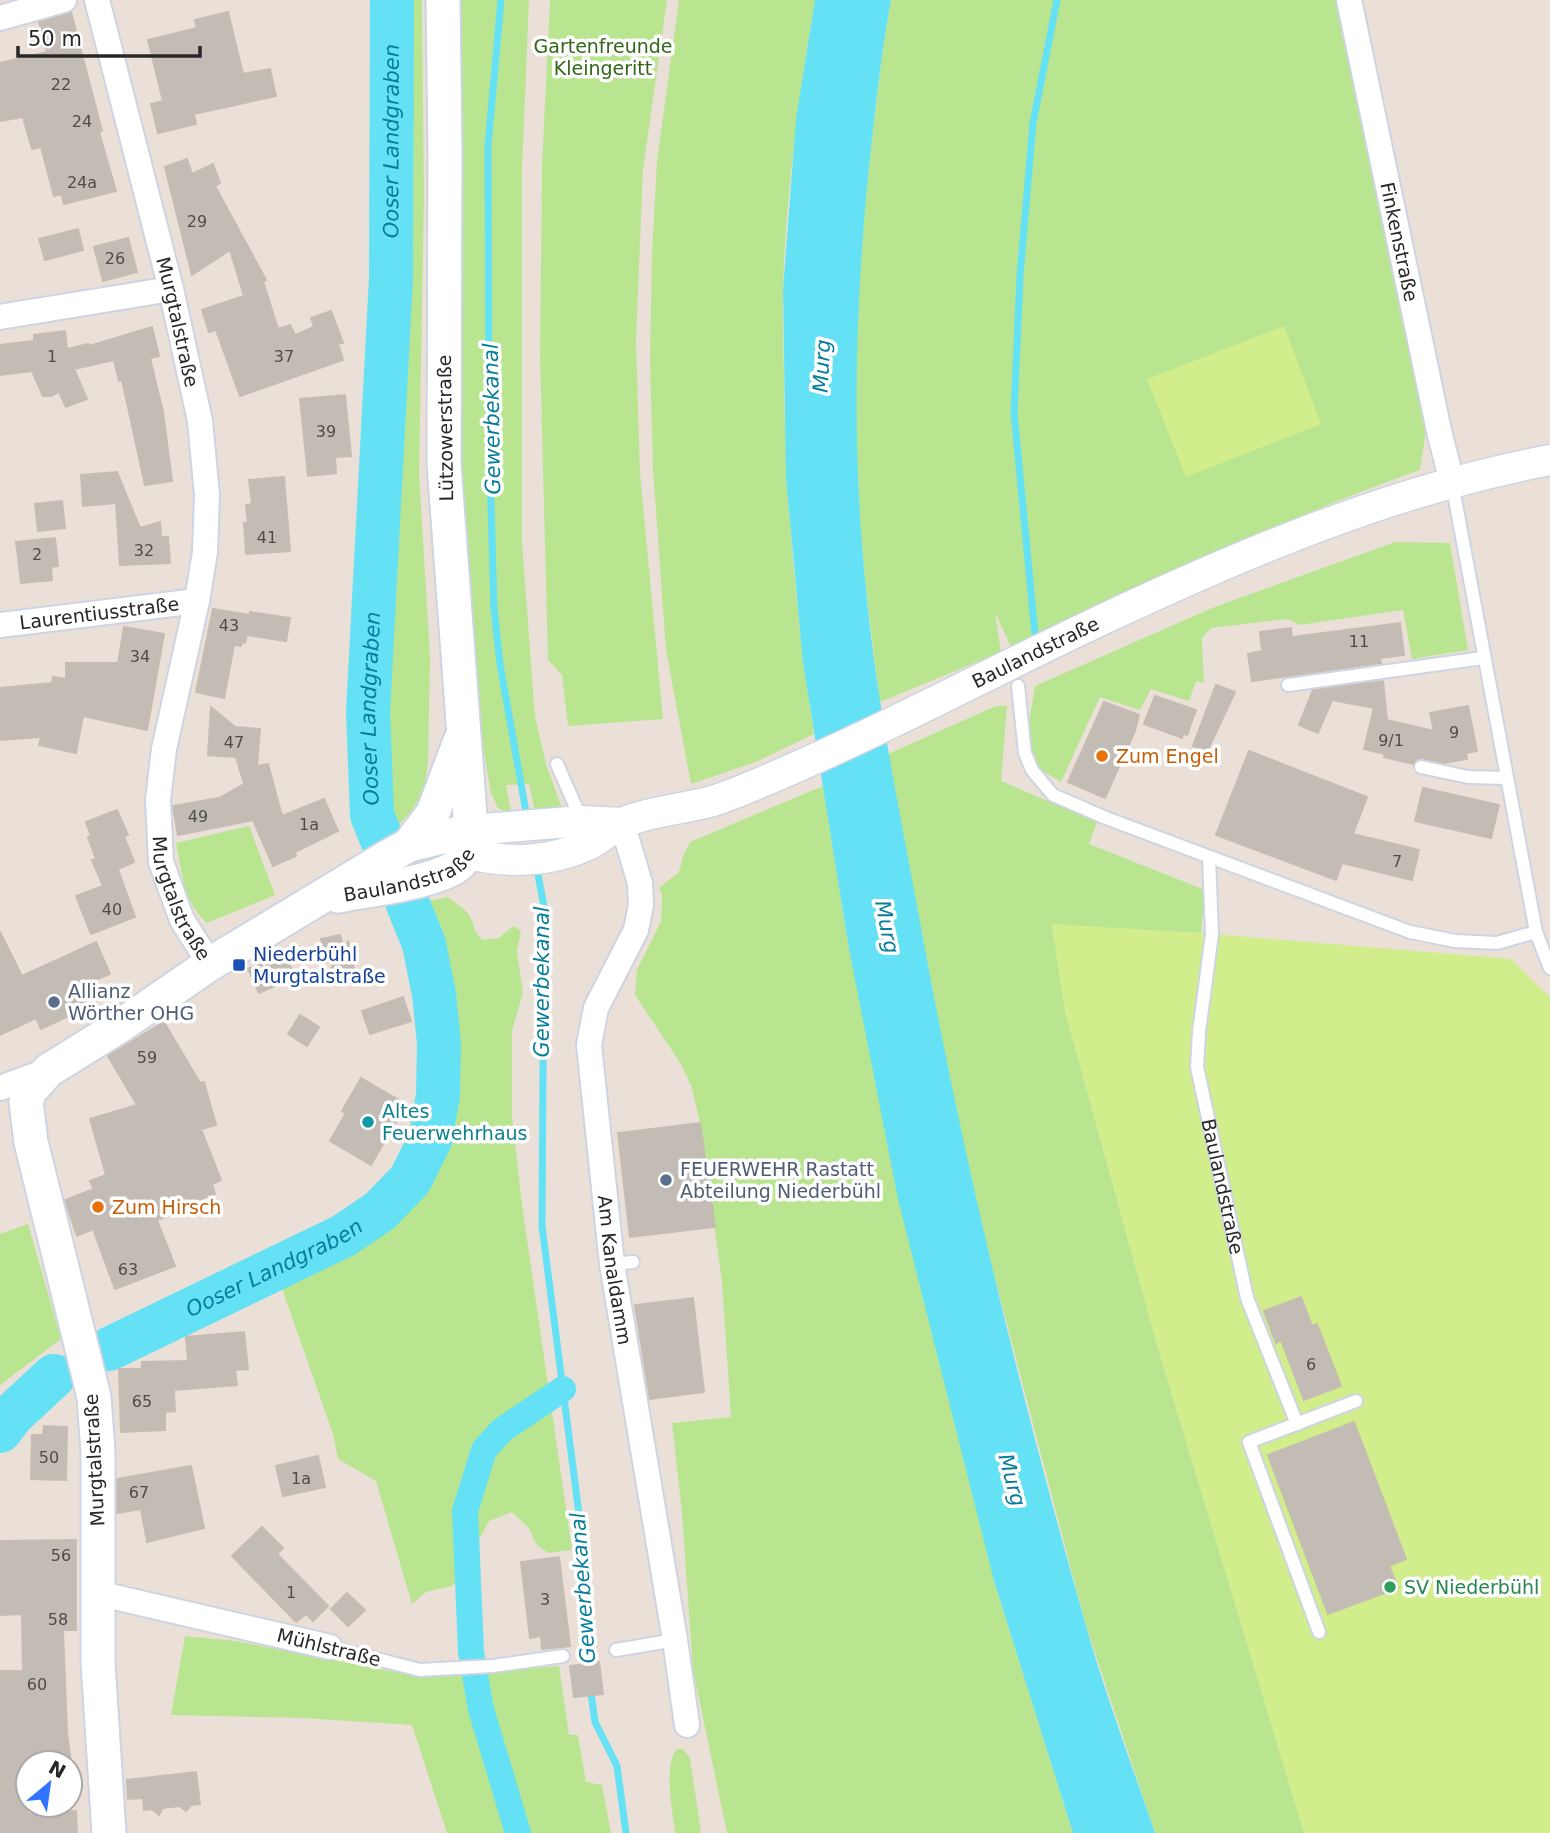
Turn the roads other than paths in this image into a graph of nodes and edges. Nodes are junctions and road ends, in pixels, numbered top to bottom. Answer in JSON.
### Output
{"nodes":[{"id":1,"x":64,"y":0,"type":"edge"},
{"id":2,"x":97,"y":0,"type":"edge"},
{"id":3,"x":443,"y":0,"type":"edge"},
{"id":4,"x":1349,"y":0,"type":"edge"},
{"id":5,"x":0,"y":18,"type":"edge"},
{"id":6,"x":171,"y":289,"type":"junction"},
{"id":7,"x":0,"y":317,"type":"edge"},
{"id":8,"x":1550,"y":460,"type":"edge"},
{"id":9,"x":1452,"y":482,"type":"junction"},
{"id":10,"x":197,"y":601,"type":"junction"},
{"id":11,"x":0,"y":625,"type":"edge"},
{"id":12,"x":1483,"y":658,"type":"junction"},
{"id":13,"x":1006,"y":680,"type":"junction"},
{"id":14,"x":1287,"y":685,"type":"dead end"},
{"id":15,"x":464,"y":731,"type":"junction"},
{"id":16,"x":557,"y":764,"type":"dead end"},
{"id":17,"x":1421,"y":767,"type":"dead end"},
{"id":18,"x":1507,"y":778,"type":"junction"},
{"id":19,"x":622,"y":823,"type":"junction"},
{"id":20,"x":575,"y":830,"type":"junction"},
{"id":21,"x":470,"y":842,"type":"junction"},
{"id":22,"x":1209,"y":858,"type":"junction"},
{"id":23,"x":393,"y":863,"type":"junction"},
{"id":24,"x":1535,"y":932,"type":"junction"},
{"id":25,"x":210,"y":964,"type":"junction"},
{"id":26,"x":1550,"y":968,"type":"edge"},
{"id":27,"x":49,"y":1070,"type":"junction"},
{"id":28,"x":0,"y":1088,"type":"edge"},
{"id":29,"x":1356,"y":1401,"type":"dead end"},
{"id":30,"x":1297,"y":1424,"type":"junction"},
{"id":31,"x":97,"y":1593,"type":"junction"},
{"id":32,"x":1319,"y":1632,"type":"dead end"},
{"id":33,"x":675,"y":1640,"type":"junction"},
{"id":34,"x":330,"y":1647,"type":"joint"},
{"id":35,"x":616,"y":1650,"type":"dead end"},
{"id":36,"x":564,"y":1656,"type":"dead end"},
{"id":37,"x":687,"y":1725,"type":"dead end"},
{"id":38,"x":109,"y":1833,"type":"edge"}],
"edges":[{"from":1,"to":5,"type":"street"},
{"from":2,"to":6,"type":"street","name":"Murgtalstraße"},
{"from":3,"to":15,"type":"main road","name":"Lützowerstraße"},
{"from":4,"to":9,"type":"street","name":"Finkenstraße"},
{"from":6,"to":7,"type":"street"},
{"from":6,"to":10,"type":"street","name":"Murgtalstraße"},
{"from":8,"to":9,"type":"street","name":"Baulandstraße"},
{"from":9,"to":12,"type":"lane"},
{"from":9,"to":13,"type":"street","name":"Baulandstraße"},
{"from":10,"to":11,"type":"street","name":"Laurentiusstraße"},
{"from":10,"to":25,"type":"street","name":"Murgtalstraße"},
{"from":12,"to":14,"type":"lane"},
{"from":12,"to":18,"type":"lane"},
{"from":13,"to":19,"type":"street","name":"Baulandstraße"},
{"from":13,"to":22,"type":"lane"},
{"from":15,"to":21,"type":"main road","name":"Lützowerstraße"},
{"from":15,"to":23,"type":"main road"},
{"from":16,"to":20,"type":"lane"},
{"from":17,"to":18,"type":"lane"},
{"from":18,"to":24,"type":"lane"},
{"from":19,"to":20,"type":"street","name":"Baulandstraße"},
{"from":19,"to":33,"type":"street","name":"Am Kanaldamm"},
{"from":20,"to":21,"type":"street","name":"Baulandstraße"},
{"from":20,"to":21,"type":"street","name":"Baulandstraße"},
{"from":21,"to":23,"type":"main road","name":"Baulandstraße"},
{"from":21,"to":23,"type":"main road","name":"Baulandstraße"},
{"from":22,"to":24,"type":"lane"},
{"from":22,"to":30,"type":"lane","name":"Baulandstraße"},
{"from":23,"to":25,"type":"main road","name":"Baulandstraße"},
{"from":24,"to":26,"type":"lane"},
{"from":25,"to":27,"type":"main road","name":"Murgtalstraße"},
{"from":27,"to":28,"type":"street"},
{"from":27,"to":31,"type":"main road","name":"Murgtalstraße"},
{"from":29,"to":30,"type":"lane"},
{"from":30,"to":32,"type":"lane"},
{"from":31,"to":34,"type":"street","name":"Mühlstraße"},
{"from":31,"to":38,"type":"main road","name":"Murgtalstraße"},
{"from":33,"to":35,"type":"lane"},
{"from":33,"to":37,"type":"street","name":"Am Kanaldamm"},
{"from":34,"to":36,"type":"lane","name":"Mühlstraße"}]}
